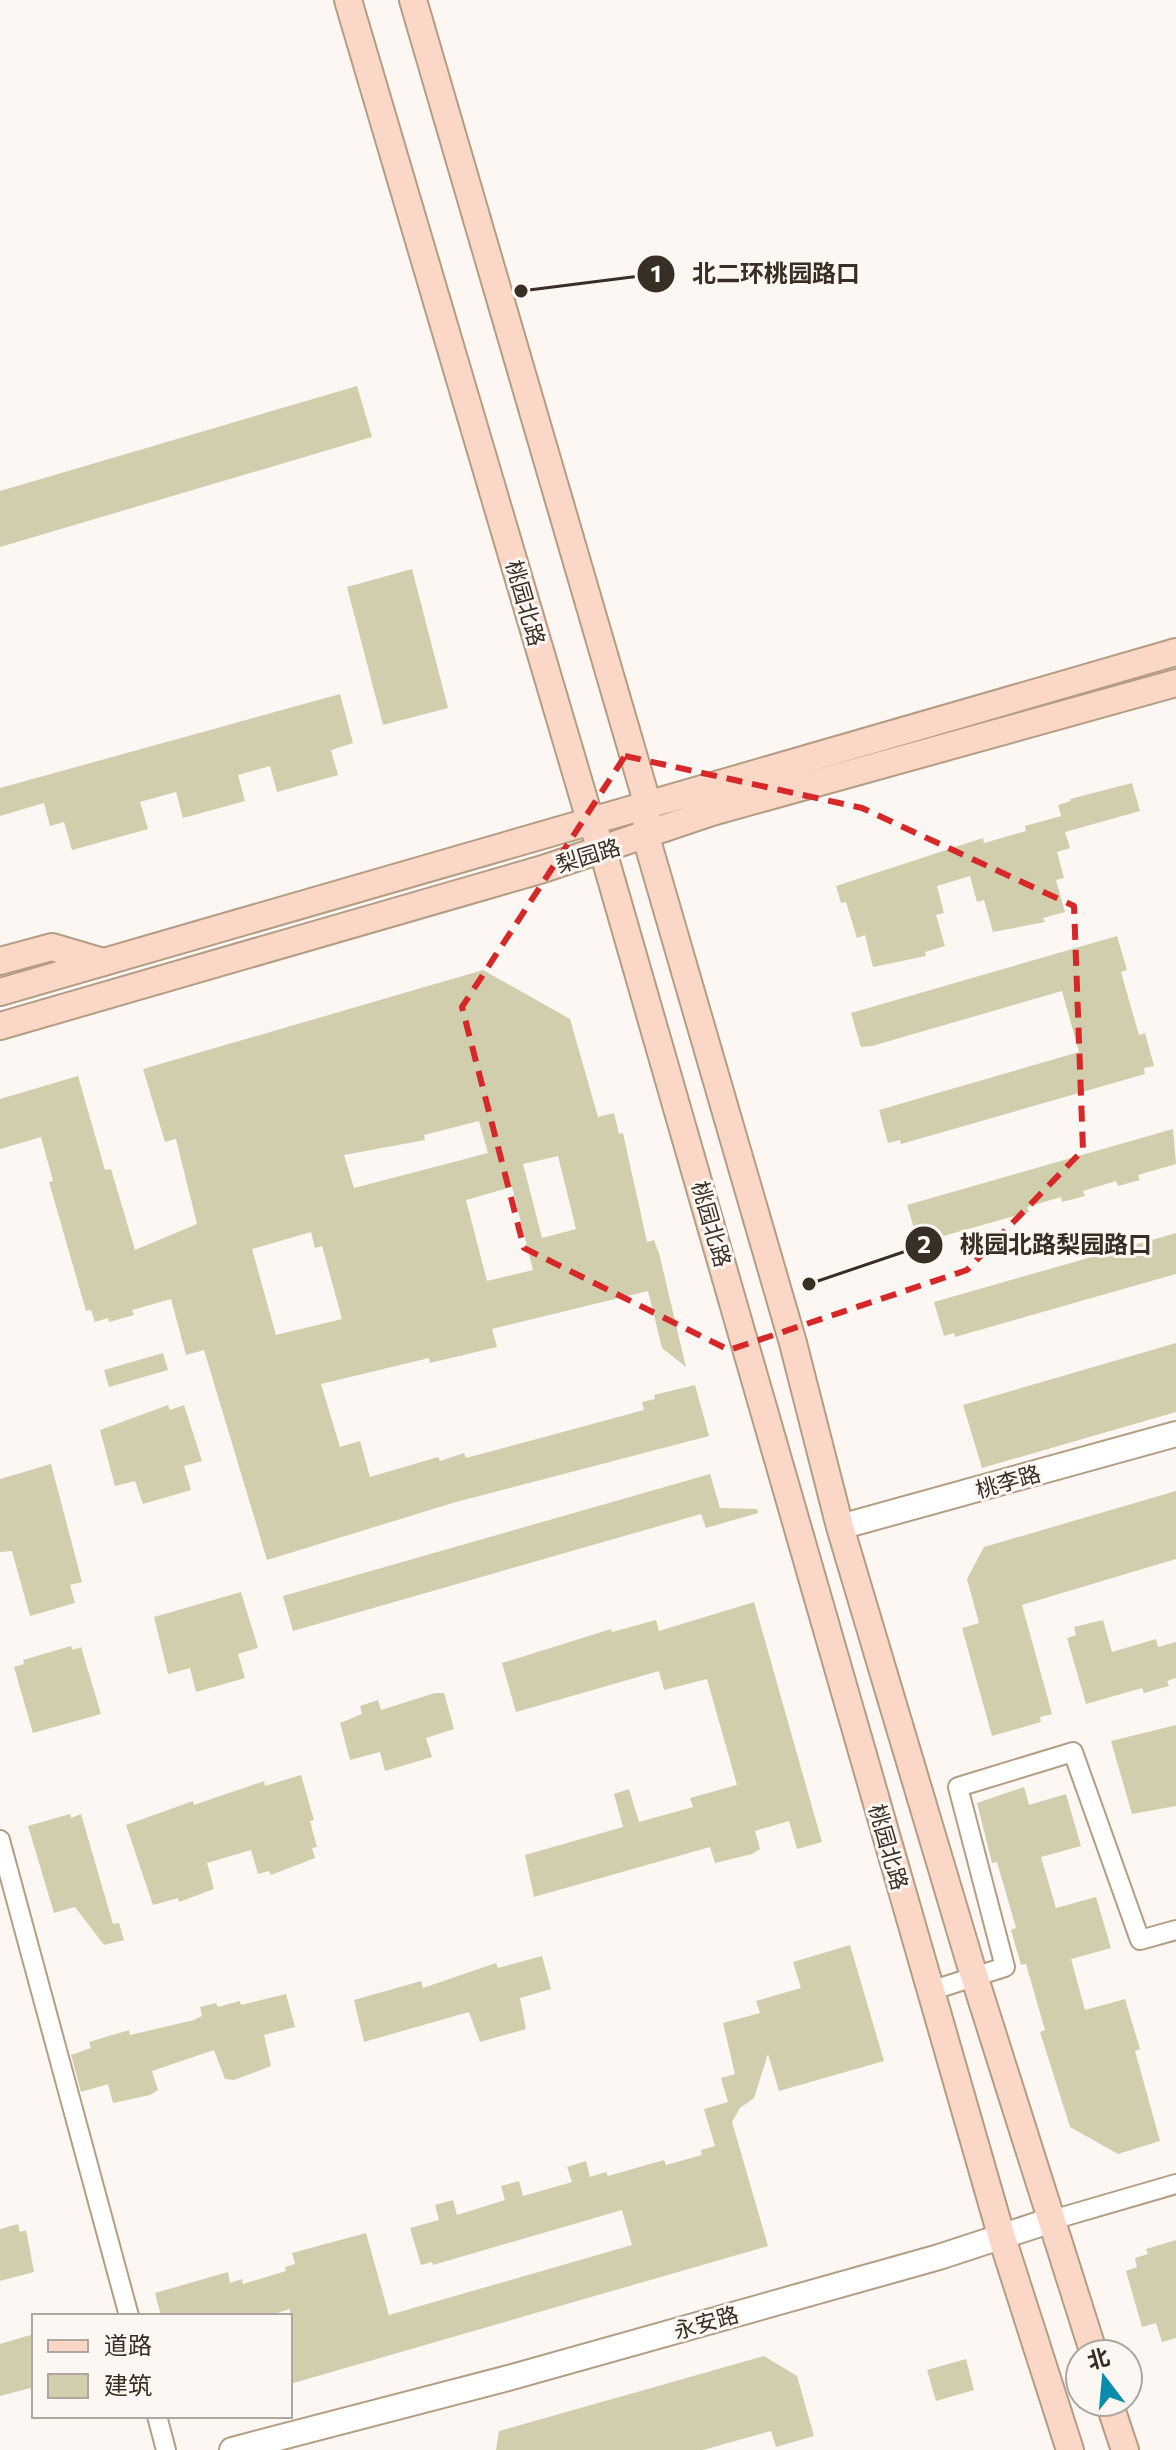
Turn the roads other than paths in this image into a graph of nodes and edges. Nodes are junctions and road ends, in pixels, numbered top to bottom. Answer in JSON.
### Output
{"nodes":[{"id":1,"x":348,"y":0,"type":"edge"},
{"id":2,"x":413,"y":0,"type":"edge"},
{"id":3,"x":1176,"y":652,"type":"edge"},
{"id":4,"x":1176,"y":683,"type":"edge"},
{"id":5,"x":647,"y":802,"type":"junction"},
{"id":6,"x":590,"y":820,"type":"junction"},
{"id":7,"x":646,"y":837,"type":"junction"},
{"id":8,"x":603,"y":851,"type":"junction"},
{"id":9,"x":0,"y":961,"type":"edge"},
{"id":10,"x":103,"y":962,"type":"junction"},
{"id":11,"x":0,"y":992,"type":"edge"},
{"id":12,"x":0,"y":1026,"type":"edge"},
{"id":13,"x":1176,"y":1434,"type":"edge"},
{"id":14,"x":840,"y":1527,"type":"junction"},
{"id":15,"x":0,"y":1840,"type":"edge"},
{"id":16,"x":1176,"y":1930,"type":"edge"},
{"id":17,"x":974,"y":1976,"type":"junction"},
{"id":18,"x":930,"y":1991,"type":"junction"},
{"id":19,"x":1176,"y":2184,"type":"edge"},
{"id":20,"x":1052,"y":2220,"type":"junction"},
{"id":21,"x":1002,"y":2238,"type":"junction"},
{"id":22,"x":128,"y":2314,"type":"edge"},
{"id":23,"x":1089,"y":2338,"type":"edge"},
{"id":24,"x":158,"y":2418,"type":"edge"},
{"id":25,"x":1114,"y":2418,"type":"edge"},
{"id":26,"x":166,"y":2450,"type":"edge"},
{"id":27,"x":232,"y":2450,"type":"edge"},
{"id":28,"x":1070,"y":2450,"type":"edge"},
{"id":29,"x":1125,"y":2450,"type":"edge"}],
"edges":[{"from":1,"to":6,"type":"main road","name":"桃园北路"},
{"from":2,"to":5,"type":"main road","name":"桃园北路"},
{"from":3,"to":5,"type":"main road","name":"梨园路"},
{"from":4,"to":7,"type":"main road","name":"梨园路"},
{"from":5,"to":6,"type":"main road","name":"梨园路"},
{"from":5,"to":7,"type":"main road","name":"桃园北路"},
{"from":6,"to":8,"type":"main road","name":"桃园北路"},
{"from":6,"to":10,"type":"main road","name":"梨园路"},
{"from":7,"to":8,"type":"main road","name":"梨园路"},
{"from":7,"to":14,"type":"main road","name":"桃园北路"},
{"from":8,"to":12,"type":"main road","name":"梨园路"},
{"from":8,"to":18,"type":"main road","name":"桃园北路"},
{"from":9,"to":10,"type":"main road"},
{"from":10,"to":11,"type":"main road","name":"梨园路"},
{"from":13,"to":14,"type":"street","name":"桃李路"},
{"from":14,"to":17,"type":"main road","name":"桃园北路"},
{"from":15,"to":22,"type":"street"},
{"from":16,"to":17,"type":"street"},
{"from":17,"to":18,"type":"street"},
{"from":17,"to":20,"type":"main road","name":"桃园北路"},
{"from":18,"to":21,"type":"main road","name":"桃园北路"},
{"from":19,"to":20,"type":"street","name":"永安路"},
{"from":20,"to":21,"type":"street","name":"永安路"},
{"from":20,"to":23,"type":"main road","name":"桃园北路"},
{"from":21,"to":27,"type":"street","name":"永安路"},
{"from":21,"to":28,"type":"main road","name":"桃园北路"},
{"from":24,"to":26,"type":"street"},
{"from":25,"to":29,"type":"main road"}]}
